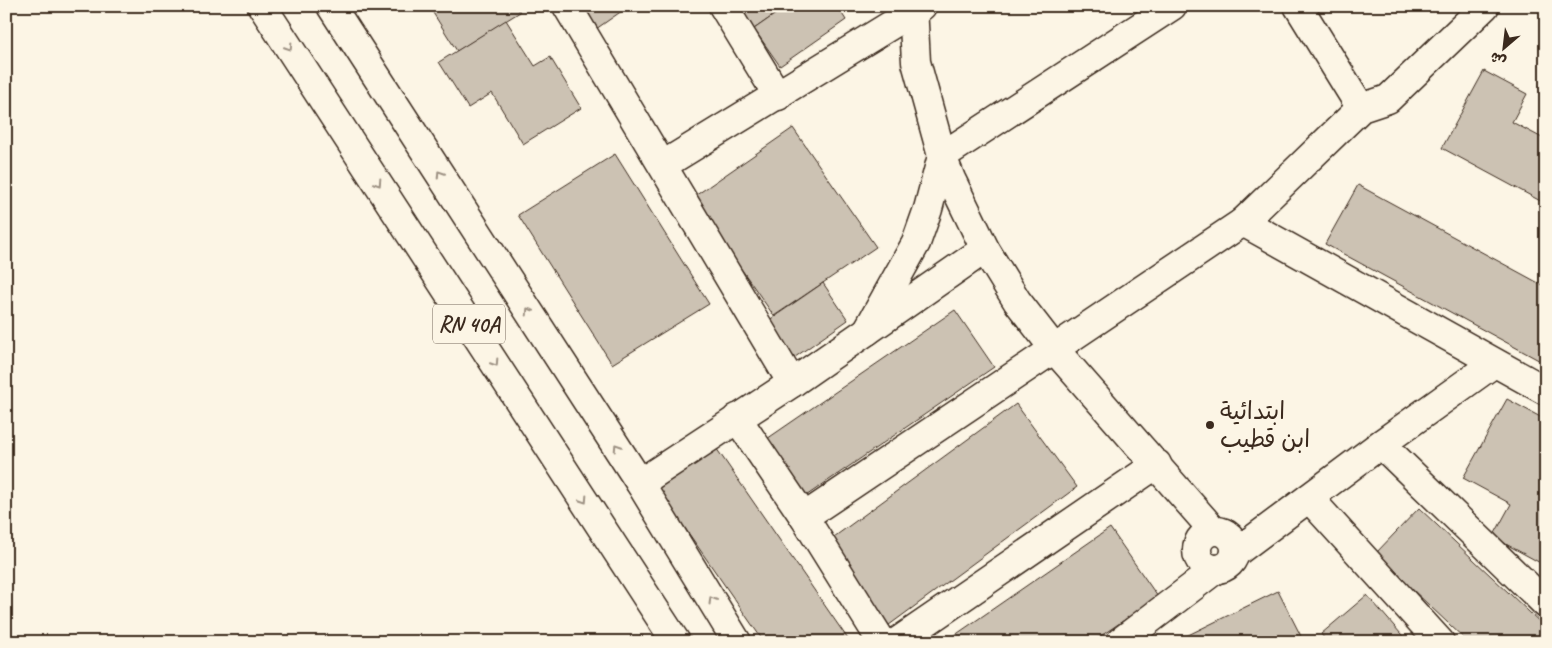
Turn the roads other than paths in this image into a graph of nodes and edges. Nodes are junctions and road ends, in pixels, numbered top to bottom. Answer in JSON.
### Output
{"nodes":[{"id":1,"x":262,"y":6,"type":"edge"},
{"id":2,"x":331,"y":6,"type":"edge"},
{"id":3,"x":567,"y":6,"type":"edge"},
{"id":4,"x":723,"y":6,"type":"edge"},
{"id":5,"x":1172,"y":6,"type":"edge"},
{"id":6,"x":1298,"y":6,"type":"edge"},
{"id":7,"x":1485,"y":6,"type":"edge"},
{"id":8,"x":916,"y":8,"type":"edge"},
{"id":9,"x":778,"y":96,"type":"junction"},
{"id":10,"x":1361,"y":108,"type":"junction"},
{"id":11,"x":942,"y":156,"type":"junction"},
{"id":12,"x":663,"y":165,"type":"junction"},
{"id":13,"x":1243,"y":222,"type":"junction"},
{"id":14,"x":985,"y":249,"type":"junction"},
{"id":15,"x":867,"y":331,"type":"junction"},
{"id":16,"x":1055,"y":350,"type":"junction"},
{"id":17,"x":1494,"y":363,"type":"junction"},
{"id":18,"x":792,"y":383,"type":"junction"},
{"id":19,"x":1546,"y":391,"type":"edge"},
{"id":20,"x":736,"y":418,"type":"junction"},
{"id":21,"x":1381,"y":444,"type":"junction"},
{"id":22,"x":1157,"y":464,"type":"junction"},
{"id":23,"x":640,"y":483,"type":"junction"},
{"id":24,"x":1309,"y":498,"type":"junction"},
{"id":25,"x":804,"y":517,"type":"junction"},
{"id":26,"x":1226,"y":561,"type":"junction"},
{"id":27,"x":1546,"y":604,"type":"edge"},
{"id":28,"x":676,"y":642,"type":"edge"},
{"id":29,"x":737,"y":642,"type":"edge"},
{"id":30,"x":882,"y":642,"type":"edge"},
{"id":31,"x":897,"y":642,"type":"edge"},
{"id":32,"x":1120,"y":642,"type":"edge"},
{"id":33,"x":1440,"y":642,"type":"edge"}],
"edges":[{"from":1,"to":28,"type":"street","number":"RN 40A","one_way":true},
{"from":23,"to":2,"type":"street","number":"RN 40A","one_way":true},
{"from":3,"to":12,"type":"street"},
{"from":4,"to":9,"type":"street"},
{"from":5,"to":11,"type":"street"},
{"from":6,"to":10,"type":"street"},
{"from":7,"to":10,"type":"street"},
{"from":8,"to":9,"type":"street"},
{"from":8,"to":11,"type":"street"},
{"from":9,"to":12,"type":"street"},
{"from":10,"to":13,"type":"street"},
{"from":11,"to":14,"type":"street"},
{"from":11,"to":15,"type":"street"},
{"from":12,"to":18,"type":"street"},
{"from":13,"to":16,"type":"street"},
{"from":13,"to":17,"type":"street"},
{"from":14,"to":15,"type":"street"},
{"from":14,"to":16,"type":"street"},
{"from":15,"to":18,"type":"street"},
{"from":16,"to":22,"type":"street"},
{"from":16,"to":25,"type":"street"},
{"from":17,"to":19,"type":"street"},
{"from":17,"to":21,"type":"street"},
{"from":18,"to":20,"type":"street"},
{"from":20,"to":23,"type":"street"},
{"from":20,"to":25,"type":"street"},
{"from":21,"to":24,"type":"street"},
{"from":21,"to":27,"type":"street"},
{"from":22,"to":26,"type":"street"},
{"from":22,"to":31,"type":"street"},
{"from":29,"to":23,"type":"street","number":"RN 40A","one_way":true},
{"from":24,"to":26,"type":"street"},
{"from":24,"to":33,"type":"street"},
{"from":25,"to":30,"type":"street"},
{"from":26,"to":32,"type":"street"}]}
